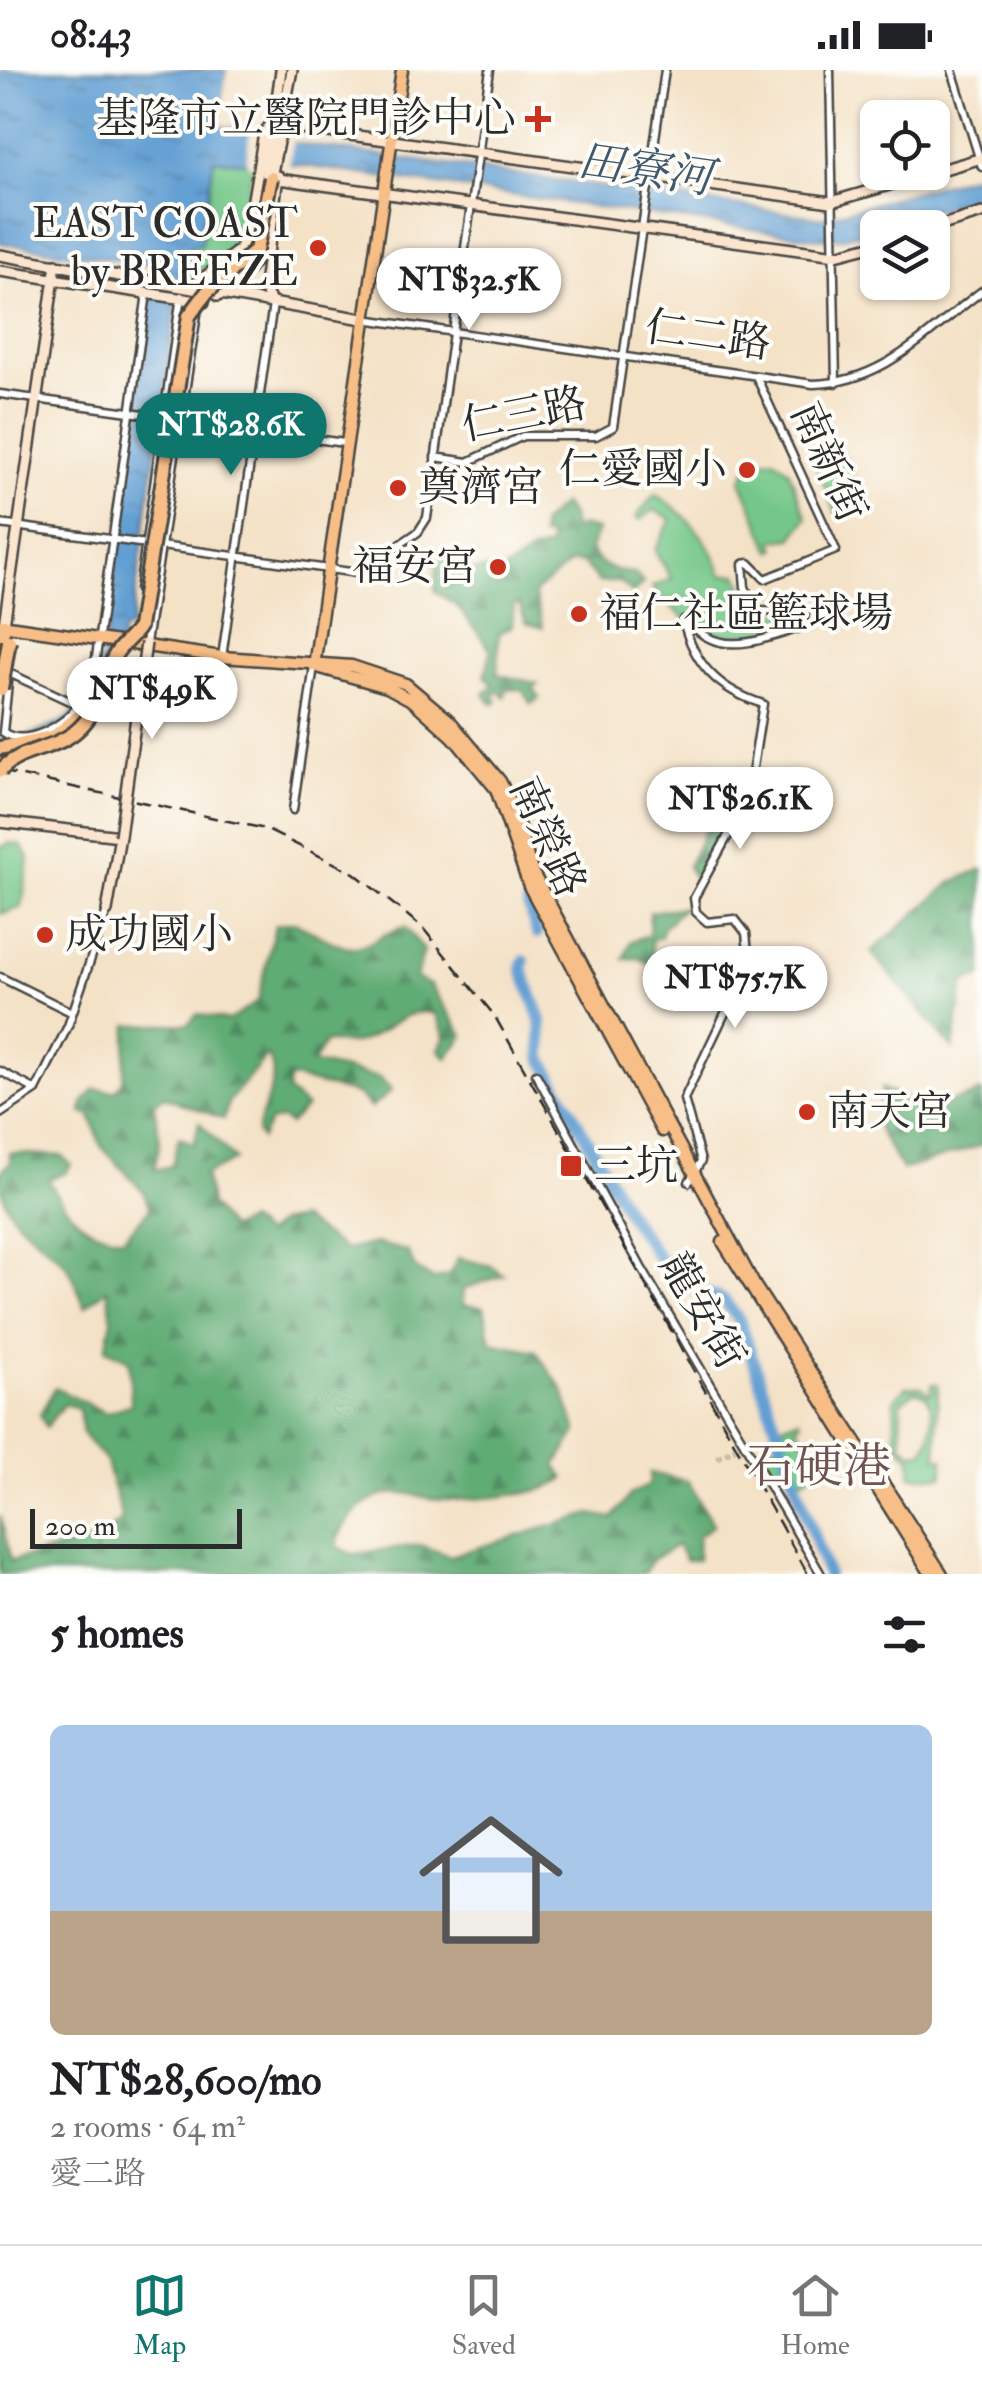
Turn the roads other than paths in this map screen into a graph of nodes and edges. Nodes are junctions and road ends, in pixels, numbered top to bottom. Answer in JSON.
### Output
{"nodes":[{"id":1,"x":281,"y":70,"type":"edge"},
{"id":2,"x":292,"y":70,"type":"edge"},
{"id":3,"x":398,"y":70,"type":"edge"},
{"id":4,"x":490,"y":70,"type":"edge"},
{"id":5,"x":666,"y":70,"type":"edge"},
{"id":6,"x":830,"y":70,"type":"edge"},
{"id":7,"x":952,"y":70,"type":"edge"},
{"id":8,"x":277,"y":125,"type":"junction"},
{"id":9,"x":388,"y":140,"type":"junction"},
{"id":10,"x":478,"y":152,"type":"junction"},
{"id":11,"x":981,"y":161,"type":"edge"},
{"id":12,"x":270,"y":173,"type":"junction"},
{"id":13,"x":650,"y":176,"type":"junction"},
{"id":14,"x":380,"y":192,"type":"junction"},
{"id":15,"x":831,"y":202,"type":"junction"},
{"id":16,"x":468,"y":204,"type":"junction"},
{"id":17,"x":982,"y":213,"type":"edge"},
{"id":18,"x":950,"y":223,"type":"edge"},
{"id":19,"x":642,"y":226,"type":"junction"},
{"id":20,"x":272,"y":236,"type":"junction"},
{"id":21,"x":860,"y":249,"type":"edge"},
{"id":22,"x":0,"y":256,"type":"edge"},
{"id":23,"x":836,"y":256,"type":"junction"},
{"id":24,"x":58,"y":264,"type":"junction"},
{"id":25,"x":220,"y":267,"type":"junction"},
{"id":26,"x":250,"y":270,"type":"junction"},
{"id":27,"x":0,"y":271,"type":"edge"},
{"id":28,"x":55,"y":280,"type":"junction"},
{"id":29,"x":192,"y":287,"type":"junction"},
{"id":30,"x":982,"y":292,"type":"edge"},
{"id":31,"x":146,"y":293,"type":"junction"},
{"id":32,"x":218,"y":296,"type":"junction"},
{"id":33,"x":180,"y":298,"type":"junction"},
{"id":34,"x":206,"y":302,"type":"junction"},
{"id":35,"x":273,"y":304,"type":"junction"},
{"id":36,"x":363,"y":319,"type":"junction"},
{"id":37,"x":451,"y":332,"type":"junction"},
{"id":38,"x":623,"y":356,"type":"junction"},
{"id":39,"x":756,"y":376,"type":"junction"},
{"id":40,"x":836,"y":384,"type":"junction"},
{"id":41,"x":0,"y":394,"type":"edge"},
{"id":42,"x":39,"y":399,"type":"junction"},
{"id":43,"x":130,"y":412,"type":"junction"},
{"id":44,"x":163,"y":417,"type":"junction"},
{"id":45,"x":182,"y":420,"type":"junction"},
{"id":46,"x":255,"y":430,"type":"junction"},
{"id":47,"x":344,"y":443,"type":"junction"},
{"id":48,"x":435,"y":457,"type":"junction"},
{"id":49,"x":0,"y":524,"type":"edge"},
{"id":50,"x":22,"y":527,"type":"junction"},
{"id":51,"x":114,"y":540,"type":"junction"},
{"id":52,"x":145,"y":544,"type":"junction"},
{"id":53,"x":162,"y":546,"type":"junction"},
{"id":54,"x":238,"y":556,"type":"junction"},
{"id":55,"x":326,"y":569,"type":"junction"},
{"id":56,"x":4,"y":623,"type":"edge"},
{"id":57,"x":100,"y":640,"type":"junction"},
{"id":58,"x":3,"y":643,"type":"edge"},
{"id":59,"x":146,"y":643,"type":"junction"},
{"id":60,"x":222,"y":656,"type":"junction"},
{"id":61,"x":314,"y":666,"type":"junction"},
{"id":62,"x":0,"y":698,"type":"edge"},
{"id":63,"x":78,"y":705,"type":"junction"},
{"id":64,"x":2,"y":741,"type":"edge"},
{"id":65,"x":0,"y":771,"type":"edge"},
{"id":66,"x":293,"y":810,"type":"dead end"},
{"id":67,"x":0,"y":822,"type":"edge"},
{"id":68,"x":120,"y":836,"type":"junction"},
{"id":69,"x":107,"y":911,"type":"joint"},
{"id":70,"x":0,"y":977,"type":"edge"},
{"id":71,"x":71,"y":1012,"type":"junction"},
{"id":72,"x":0,"y":1071,"type":"edge"},
{"id":73,"x":536,"y":1074,"type":"dead end"},
{"id":74,"x":36,"y":1090,"type":"junction"},
{"id":75,"x":0,"y":1114,"type":"edge"},
{"id":76,"x":692,"y":1180,"type":"junction"},
{"id":77,"x":821,"y":1574,"type":"edge"},
{"id":78,"x":931,"y":1574,"type":"edge"},
{"id":79,"x":942,"y":1574,"type":"edge"}],
"edges":[{"from":1,"to":8,"type":"street"},
{"from":2,"to":8,"type":"street"},
{"from":3,"to":9,"type":"main road"},
{"from":4,"to":10,"type":"street"},
{"from":5,"to":13,"type":"street"},
{"from":6,"to":15,"type":"street"},
{"from":7,"to":11,"type":"street"},
{"from":8,"to":9,"type":"street"},
{"from":8,"to":12,"type":"street"},
{"from":8,"to":12,"type":"street"},
{"from":9,"to":10,"type":"street"},
{"from":9,"to":14,"type":"main road"},
{"from":10,"to":13,"type":"street"},
{"from":10,"to":16,"type":"street"},
{"from":11,"to":15,"type":"street"},
{"from":12,"to":14,"type":"street"},
{"from":12,"to":20,"type":"street"},
{"from":12,"to":25,"type":"street"},
{"from":12,"to":64,"type":"highway","bridge":true},
{"from":12,"to":65,"type":"highway","bridge":true},
{"from":13,"to":15,"type":"street"},
{"from":13,"to":19,"type":"street"},
{"from":14,"to":16,"type":"street"},
{"from":14,"to":36,"type":"main road"},
{"from":15,"to":23,"type":"street"},
{"from":16,"to":19,"type":"street"},
{"from":16,"to":37,"type":"street"},
{"from":17,"to":18,"type":"street"},
{"from":19,"to":23,"type":"street"},
{"from":19,"to":38,"type":"street"},
{"from":20,"to":26,"type":"street"},
{"from":20,"to":35,"type":"street"},
{"from":21,"to":23,"type":"street"},
{"from":22,"to":24,"type":"street","name":"仁二路"},
{"from":23,"to":40,"type":"street"},
{"from":24,"to":28,"type":"street"},
{"from":24,"to":29,"type":"street","name":"仁二路"},
{"from":25,"to":26,"type":"street"},
{"from":25,"to":29,"type":"street"},
{"from":26,"to":32,"type":"street"},
{"from":27,"to":28,"type":"street"},
{"from":28,"to":31,"type":"street"},
{"from":28,"to":42,"type":"street"},
{"from":29,"to":32,"type":"street","name":"仁二路"},
{"from":29,"to":33,"type":"street"},
{"from":30,"to":40,"type":"street","name":"仁二路"},
{"from":31,"to":33,"type":"street"},
{"from":31,"to":43,"type":"street"},
{"from":32,"to":34,"type":"street"},
{"from":32,"to":35,"type":"street","name":"仁二路"},
{"from":33,"to":34,"type":"street"},
{"from":33,"to":44,"type":"street"},
{"from":34,"to":45,"type":"street"},
{"from":35,"to":36,"type":"street","name":"仁二路"},
{"from":35,"to":46,"type":"street"},
{"from":36,"to":37,"type":"street","name":"仁二路"},
{"from":36,"to":47,"type":"main road"},
{"from":37,"to":38,"type":"street","name":"仁二路"},
{"from":37,"to":48,"type":"street"},
{"from":38,"to":39,"type":"street","name":"仁二路"},
{"from":38,"to":48,"type":"street","name":"仁三路"},
{"from":39,"to":40,"type":"street","name":"仁二路"},
{"from":39,"to":76,"type":"street","name":"南新街"},
{"from":41,"to":42,"type":"street"},
{"from":42,"to":43,"type":"street"},
{"from":42,"to":50,"type":"street"},
{"from":43,"to":44,"type":"street"},
{"from":43,"to":51,"type":"street"},
{"from":44,"to":45,"type":"street"},
{"from":44,"to":52,"type":"street"},
{"from":45,"to":46,"type":"street"},
{"from":45,"to":53,"type":"street"},
{"from":46,"to":47,"type":"street"},
{"from":46,"to":54,"type":"street"},
{"from":47,"to":55,"type":"main road"},
{"from":48,"to":55,"type":"street"},
{"from":49,"to":50,"type":"street"},
{"from":50,"to":51,"type":"street"},
{"from":50,"to":56,"type":"street"},
{"from":51,"to":52,"type":"street"},
{"from":51,"to":57,"type":"street"},
{"from":52,"to":53,"type":"street"},
{"from":52,"to":59,"type":"street"},
{"from":53,"to":54,"type":"street"},
{"from":53,"to":59,"type":"street"},
{"from":54,"to":55,"type":"street"},
{"from":54,"to":60,"type":"street"},
{"from":55,"to":61,"type":"main road"},
{"from":56,"to":57,"type":"main road","name":"南榮路"},
{"from":56,"to":58,"type":"highway"},
{"from":57,"to":59,"type":"main road","name":"南榮路"},
{"from":57,"to":63,"type":"street"},
{"from":58,"to":62,"type":"highway","bridge":true},
{"from":59,"to":60,"type":"main road","name":"南榮路"},
{"from":59,"to":68,"type":"street","bridge":true},
{"from":60,"to":61,"type":"main road","name":"南榮路"},
{"from":61,"to":66,"type":"street"},
{"from":61,"to":76,"type":"main road","name":"南榮路"},
{"from":63,"to":64,"type":"street"},
{"from":63,"to":64,"type":"street"},
{"from":67,"to":68,"type":"street"},
{"from":68,"to":69,"type":"street"},
{"from":69,"to":71,"type":"street"},
{"from":70,"to":71,"type":"street"},
{"from":71,"to":74,"type":"street"},
{"from":72,"to":74,"type":"street"},
{"from":73,"to":77,"type":"street","name":"龍安街"},
{"from":74,"to":75,"type":"street"},
{"from":76,"to":78,"type":"main road","name":"南榮路"},
{"from":76,"to":79,"type":"main road","name":"南榮路"}]}
